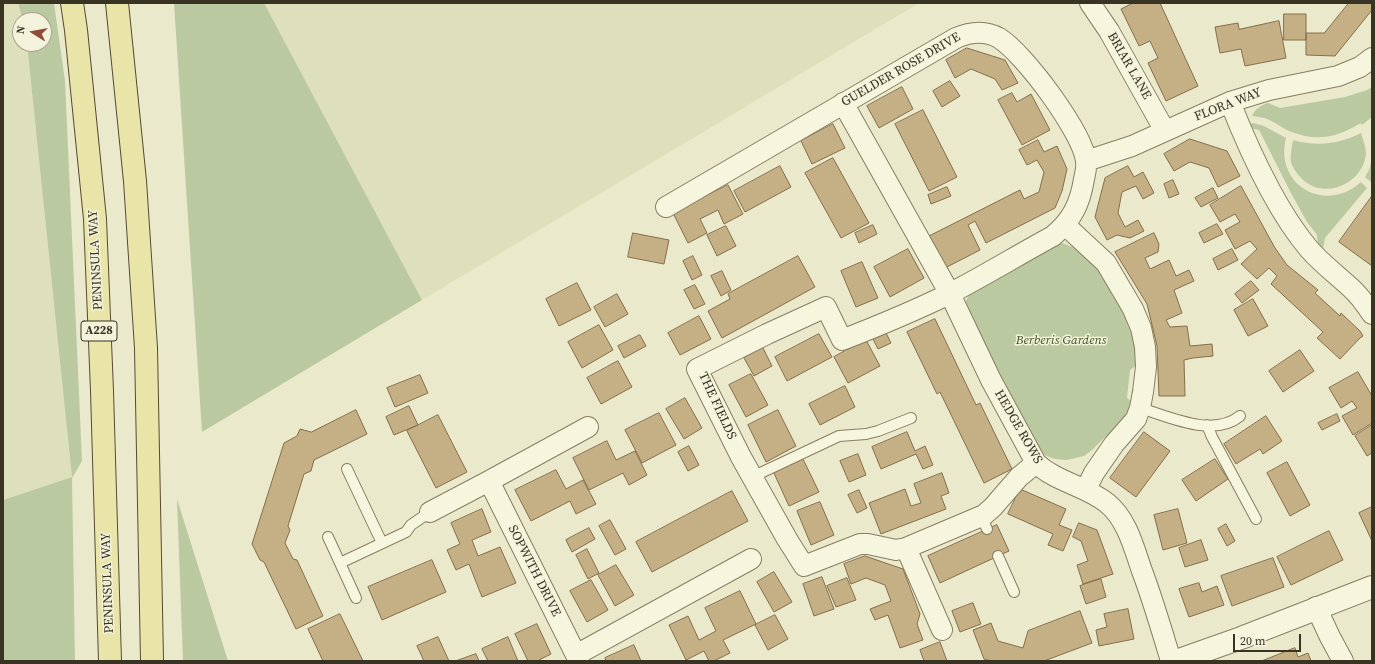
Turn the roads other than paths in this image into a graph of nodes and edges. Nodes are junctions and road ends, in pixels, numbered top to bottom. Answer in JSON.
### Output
{"nodes":[{"id":1,"x":72,"y":3,"type":"edge"},
{"id":2,"x":117,"y":3,"type":"edge"},
{"id":3,"x":1090,"y":3,"type":"edge"},
{"id":4,"x":1372,"y":58,"type":"edge"},
{"id":5,"x":1230,"y":102,"type":"junction"},
{"id":6,"x":843,"y":104,"type":"junction"},
{"id":7,"x":1165,"y":131,"type":"junction"},
{"id":8,"x":1086,"y":161,"type":"junction"},
{"id":9,"x":666,"y":207,"type":"dead end"},
{"id":10,"x":1066,"y":225,"type":"junction"},
{"id":11,"x":950,"y":294,"type":"junction"},
{"id":12,"x":1372,"y":314,"type":"edge"},
{"id":13,"x":1140,"y":408,"type":"junction"},
{"id":14,"x":1240,"y":416,"type":"dead end"},
{"id":15,"x":911,"y":418,"type":"dead end"},
{"id":16,"x":1207,"y":426,"type":"junction"},
{"id":17,"x":588,"y":427,"type":"dead end"},
{"id":18,"x":1036,"y":463,"type":"junction"},
{"id":19,"x":347,"y":469,"type":"dead end"},
{"id":20,"x":752,"y":477,"type":"junction"},
{"id":21,"x":488,"y":481,"type":"junction"},
{"id":22,"x":1086,"y":489,"type":"junction"},
{"id":23,"x":430,"y":512,"type":"joint"},
{"id":24,"x":1256,"y":519,"type":"dead end"},
{"id":25,"x":328,"y":538,"type":"dead end"},
{"id":26,"x":382,"y":543,"type":"junction"},
{"id":27,"x":906,"y":548,"type":"junction"},
{"id":28,"x":998,"y":556,"type":"dead end"},
{"id":29,"x":751,"y":559,"type":"dead end"},
{"id":30,"x":340,"y":563,"type":"junction"},
{"id":31,"x":1372,"y":587,"type":"edge"},
{"id":32,"x":1014,"y":592,"type":"dead end"},
{"id":33,"x":356,"y":598,"type":"dead end"},
{"id":34,"x":1316,"y":608,"type":"junction"},
{"id":35,"x":942,"y":630,"type":"dead end"},
{"id":36,"x":573,"y":659,"type":"edge"},
{"id":37,"x":110,"y":661,"type":"edge"},
{"id":38,"x":152,"y":661,"type":"edge"},
{"id":39,"x":1171,"y":661,"type":"edge"},
{"id":40,"x":1176,"y":661,"type":"edge"},
{"id":41,"x":1343,"y":661,"type":"edge"}],
"edges":[{"from":1,"to":37,"type":"main road","name":"PENINSULA WAY","number":"A228"},
{"from":2,"to":38,"type":"main road"},
{"from":3,"to":7,"type":"street","name":"BRIAR LANE"},
{"from":4,"to":5,"type":"street","name":"FLORA WAY"},
{"from":5,"to":7,"type":"street","name":"FLORA WAY"},
{"from":5,"to":12,"type":"street"},
{"from":6,"to":8,"type":"street","name":"GUELDER ROSE DRIVE"},
{"from":6,"to":9,"type":"street","name":"GUELDER ROSE DRIVE"},
{"from":6,"to":11,"type":"street"},
{"from":7,"to":8,"type":"street","name":"FLORA WAY"},
{"from":8,"to":10,"type":"street","name":"GUELDER ROSE DRIVE"},
{"from":10,"to":11,"type":"street","name":"GUELDER ROSE DRIVE"},
{"from":10,"to":13,"type":"street"},
{"from":11,"to":18,"type":"street","name":"HEDGE ROWS"},
{"from":11,"to":20,"type":"street","name":"THE FIELDS"},
{"from":13,"to":16,"type":"lane"},
{"from":13,"to":22,"type":"street"},
{"from":14,"to":16,"type":"lane"},
{"from":15,"to":20,"type":"lane"},
{"from":16,"to":24,"type":"lane"},
{"from":17,"to":21,"type":"street"},
{"from":18,"to":22,"type":"street","name":"HEDGE ROWS"},
{"from":18,"to":27,"type":"street","name":"THE FIELDS"},
{"from":19,"to":26,"type":"lane"},
{"from":20,"to":27,"type":"street","name":"THE FIELDS"},
{"from":21,"to":23,"type":"street"},
{"from":21,"to":36,"type":"street","name":"SOPWITH DRIVE"},
{"from":22,"to":39,"type":"street","name":"HEDGE ROWS"},
{"from":23,"to":26,"type":"lane"},
{"from":25,"to":30,"type":"lane"},
{"from":26,"to":30,"type":"lane"},
{"from":27,"to":35,"type":"street"},
{"from":28,"to":32,"type":"lane"},
{"from":29,"to":36,"type":"street"},
{"from":30,"to":33,"type":"lane"},
{"from":31,"to":34,"type":"street"},
{"from":34,"to":40,"type":"street"},
{"from":34,"to":41,"type":"street"}]}
